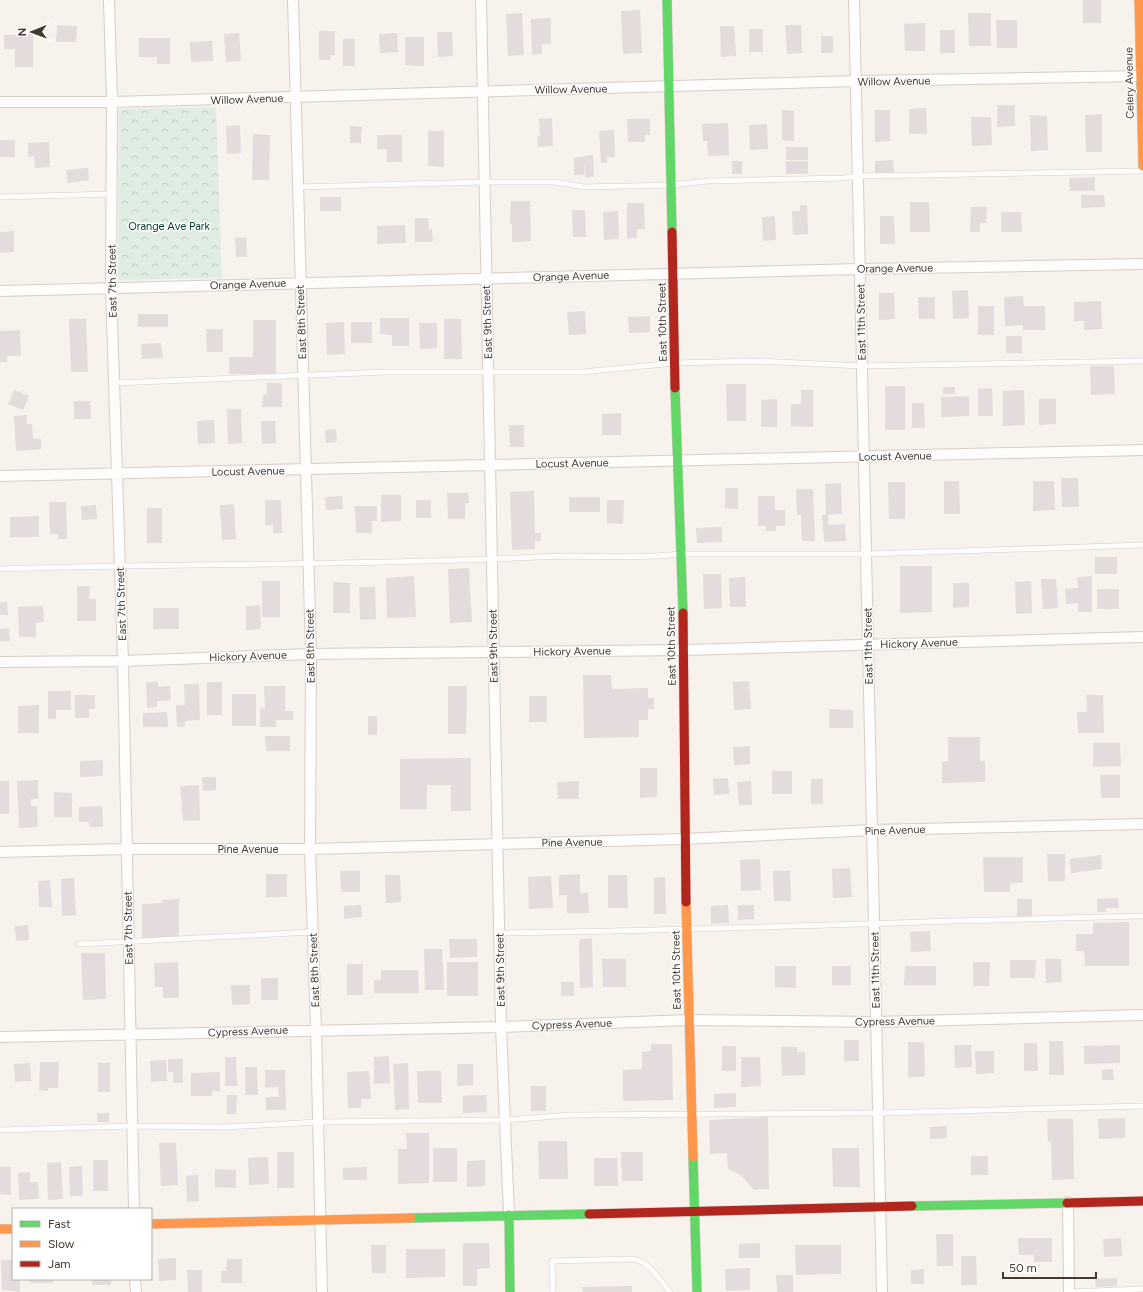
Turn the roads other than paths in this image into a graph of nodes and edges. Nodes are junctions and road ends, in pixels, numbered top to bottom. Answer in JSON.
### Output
{"nodes":[{"id":1,"x":109,"y":0,"type":"edge"},
{"id":2,"x":293,"y":0,"type":"edge"},
{"id":3,"x":481,"y":0,"type":"edge"},
{"id":4,"x":667,"y":0,"type":"edge"},
{"id":5,"x":854,"y":0,"type":"edge"},
{"id":6,"x":1139,"y":0,"type":"edge"},
{"id":7,"x":1141,"y":76,"type":"junction"},
{"id":8,"x":857,"y":81,"type":"junction"},
{"id":9,"x":669,"y":87,"type":"junction"},
{"id":10,"x":484,"y":92,"type":"junction"},
{"id":11,"x":295,"y":97,"type":"junction"},
{"id":12,"x":0,"y":102,"type":"edge"},
{"id":13,"x":112,"y":102,"type":"junction"},
{"id":14,"x":1143,"y":166,"type":"edge"},
{"id":15,"x":1143,"y":172,"type":"edge"},
{"id":16,"x":858,"y":176,"type":"junction"},
{"id":17,"x":485,"y":182,"type":"junction"},
{"id":18,"x":671,"y":185,"type":"junction"},
{"id":19,"x":297,"y":187,"type":"junction"},
{"id":20,"x":112,"y":194,"type":"junction"},
{"id":21,"x":0,"y":197,"type":"edge"},
{"id":22,"x":1143,"y":264,"type":"edge"},
{"id":23,"x":859,"y":269,"type":"junction"},
{"id":24,"x":673,"y":273,"type":"junction"},
{"id":25,"x":486,"y":279,"type":"junction"},
{"id":26,"x":300,"y":283,"type":"junction"},
{"id":27,"x":111,"y":288,"type":"junction"},
{"id":28,"x":0,"y":291,"type":"edge"},
{"id":29,"x":1143,"y":361,"type":"edge"},
{"id":30,"x":675,"y":363,"type":"junction"},
{"id":31,"x":862,"y":366,"type":"junction"},
{"id":32,"x":489,"y":373,"type":"junction"},
{"id":33,"x":302,"y":376,"type":"junction"},
{"id":34,"x":114,"y":383,"type":"junction"},
{"id":35,"x":1143,"y":450,"type":"edge"},
{"id":36,"x":864,"y":456,"type":"junction"},
{"id":37,"x":677,"y":462,"type":"junction"},
{"id":38,"x":491,"y":464,"type":"junction"},
{"id":39,"x":305,"y":470,"type":"junction"},
{"id":40,"x":117,"y":475,"type":"junction"},
{"id":41,"x":0,"y":476,"type":"edge"},
{"id":42,"x":1143,"y":544,"type":"edge"},
{"id":43,"x":680,"y":554,"type":"junction"},
{"id":44,"x":866,"y":554,"type":"junction"},
{"id":45,"x":492,"y":560,"type":"junction"},
{"id":46,"x":308,"y":564,"type":"junction"},
{"id":47,"x":120,"y":566,"type":"junction"},
{"id":48,"x":0,"y":569,"type":"edge"},
{"id":49,"x":1143,"y":637,"type":"edge"},
{"id":50,"x":868,"y":644,"type":"junction"},
{"id":51,"x":684,"y":650,"type":"junction"},
{"id":52,"x":493,"y":652,"type":"junction"},
{"id":53,"x":311,"y":654,"type":"junction"},
{"id":54,"x":123,"y":661,"type":"junction"},
{"id":55,"x":0,"y":662,"type":"edge"},
{"id":56,"x":1143,"y":824,"type":"edge"},
{"id":57,"x":873,"y":830,"type":"junction"},
{"id":58,"x":684,"y":839,"type":"junction"},
{"id":59,"x":497,"y":844,"type":"junction"},
{"id":60,"x":127,"y":849,"type":"junction"},
{"id":61,"x":310,"y":849,"type":"junction"},
{"id":62,"x":0,"y":852,"type":"edge"},
{"id":63,"x":1143,"y":916,"type":"edge"},
{"id":64,"x":875,"y":923,"type":"junction"},
{"id":65,"x":687,"y":930,"type":"junction"},
{"id":66,"x":313,"y":932,"type":"junction"},
{"id":67,"x":499,"y":933,"type":"junction"},
{"id":68,"x":128,"y":942,"type":"junction"},
{"id":69,"x":79,"y":944,"type":"dead end"},
{"id":70,"x":1143,"y":1015,"type":"edge"},
{"id":71,"x":689,"y":1020,"type":"junction"},
{"id":72,"x":876,"y":1022,"type":"junction"},
{"id":73,"x":501,"y":1027,"type":"junction"},
{"id":74,"x":316,"y":1030,"type":"junction"},
{"id":75,"x":130,"y":1035,"type":"junction"},
{"id":76,"x":0,"y":1037,"type":"edge"},
{"id":77,"x":1143,"y":1106,"type":"edge"},
{"id":78,"x":878,"y":1113,"type":"junction"},
{"id":79,"x":692,"y":1114,"type":"junction"},
{"id":80,"x":505,"y":1120,"type":"junction"},
{"id":81,"x":318,"y":1122,"type":"junction"},
{"id":82,"x":132,"y":1126,"type":"junction"},
{"id":83,"x":0,"y":1130,"type":"edge"},
{"id":84,"x":1143,"y":1201,"type":"edge"},
{"id":85,"x":1068,"y":1202,"type":"junction"},
{"id":86,"x":881,"y":1206,"type":"junction"},
{"id":87,"x":134,"y":1208,"type":"edge"},
{"id":88,"x":695,"y":1212,"type":"junction"},
{"id":89,"x":509,"y":1216,"type":"junction"},
{"id":90,"x":320,"y":1220,"type":"junction"},
{"id":91,"x":152,"y":1224,"type":"edge"},
{"id":92,"x":0,"y":1229,"type":"edge"},
{"id":93,"x":12,"y":1229,"type":"edge"},
{"id":94,"x":135,"y":1280,"type":"edge"},
{"id":95,"x":1143,"y":1289,"type":"edge"},
{"id":96,"x":136,"y":1292,"type":"edge"},
{"id":97,"x":322,"y":1292,"type":"edge"},
{"id":98,"x":510,"y":1292,"type":"edge"},
{"id":99,"x":553,"y":1292,"type":"edge"},
{"id":100,"x":670,"y":1292,"type":"edge"},
{"id":101,"x":697,"y":1292,"type":"edge"},
{"id":102,"x":882,"y":1292,"type":"edge"},
{"id":103,"x":1064,"y":1292,"type":"edge"},
{"id":104,"x":1070,"y":1292,"type":"edge"}],
"edges":[{"from":1,"to":13,"type":"street","name":"East 7th Street"},
{"from":2,"to":11,"type":"street","name":"East 8th Street"},
{"from":3,"to":10,"type":"street","name":"East 9th Street"},
{"from":4,"to":9,"type":"street","name":"East 10th Street"},
{"from":5,"to":8,"type":"street","name":"East 11th Street"},
{"from":6,"to":7,"type":"street","name":"Celery Avenue"},
{"from":7,"to":8,"type":"street","name":"Willow Avenue"},
{"from":7,"to":14,"type":"street","name":"Celery Avenue"},
{"from":8,"to":9,"type":"street","name":"Willow Avenue"},
{"from":8,"to":16,"type":"street","name":"East 11th Street"},
{"from":9,"to":10,"type":"street","name":"Willow Avenue"},
{"from":9,"to":18,"type":"street","name":"East 10th Street"},
{"from":10,"to":11,"type":"street","name":"Willow Avenue"},
{"from":10,"to":17,"type":"street","name":"East 9th Street"},
{"from":11,"to":13,"type":"street","name":"Willow Avenue"},
{"from":11,"to":19,"type":"street","name":"East 8th Street"},
{"from":12,"to":13,"type":"street","name":"Willow Avenue"},
{"from":13,"to":20,"type":"street","name":"East 7th Street"},
{"from":15,"to":16,"type":"lane"},
{"from":16,"to":18,"type":"lane"},
{"from":16,"to":23,"type":"street","name":"East 11th Street"},
{"from":17,"to":18,"type":"lane"},
{"from":17,"to":19,"type":"lane"},
{"from":17,"to":25,"type":"street","name":"East 9th Street"},
{"from":18,"to":24,"type":"street","name":"East 10th Street"},
{"from":19,"to":26,"type":"street","name":"East 8th Street"},
{"from":20,"to":21,"type":"lane"},
{"from":20,"to":27,"type":"street","name":"East 7th Street"},
{"from":22,"to":23,"type":"street","name":"Orange Avenue"},
{"from":23,"to":24,"type":"street","name":"Orange Avenue"},
{"from":23,"to":31,"type":"street","name":"East 11th Street"},
{"from":24,"to":25,"type":"street","name":"Orange Avenue"},
{"from":24,"to":30,"type":"street","name":"East 10th Street"},
{"from":25,"to":26,"type":"street","name":"Orange Avenue"},
{"from":25,"to":32,"type":"street","name":"East 9th Street"},
{"from":26,"to":27,"type":"street","name":"Orange Avenue"},
{"from":26,"to":33,"type":"street","name":"East 8th Street"},
{"from":27,"to":28,"type":"street","name":"Orange Avenue"},
{"from":27,"to":34,"type":"street","name":"East 7th Street"},
{"from":29,"to":31,"type":"lane"},
{"from":30,"to":31,"type":"lane"},
{"from":30,"to":32,"type":"lane"},
{"from":30,"to":37,"type":"street","name":"East 10th Street"},
{"from":31,"to":36,"type":"street","name":"East 11th Street"},
{"from":32,"to":33,"type":"lane"},
{"from":32,"to":38,"type":"street","name":"East 9th Street"},
{"from":33,"to":34,"type":"lane"},
{"from":33,"to":39,"type":"street","name":"East 8th Street"},
{"from":34,"to":40,"type":"street","name":"East 7th Street"},
{"from":35,"to":36,"type":"street","name":"Locust Avenue"},
{"from":36,"to":37,"type":"street","name":"Locust Avenue"},
{"from":36,"to":44,"type":"street","name":"East 11th Street"},
{"from":37,"to":38,"type":"street","name":"Locust Avenue"},
{"from":37,"to":43,"type":"street","name":"East 10th Street"},
{"from":38,"to":39,"type":"street","name":"Locust Avenue"},
{"from":38,"to":45,"type":"street","name":"East 9th Street"},
{"from":39,"to":40,"type":"street","name":"Locust Avenue"},
{"from":39,"to":46,"type":"street","name":"East 8th Street"},
{"from":40,"to":41,"type":"street","name":"Locust Avenue"},
{"from":40,"to":47,"type":"street","name":"East 7th Street"},
{"from":42,"to":44,"type":"lane"},
{"from":43,"to":44,"type":"lane"},
{"from":43,"to":45,"type":"lane"},
{"from":43,"to":51,"type":"street","name":"East 10th Street"},
{"from":44,"to":50,"type":"street","name":"East 11th Street"},
{"from":45,"to":46,"type":"lane"},
{"from":45,"to":52,"type":"street","name":"East 9th Street"},
{"from":46,"to":47,"type":"lane"},
{"from":46,"to":53,"type":"street","name":"East 8th Street"},
{"from":47,"to":48,"type":"lane"},
{"from":47,"to":54,"type":"street","name":"East 7th Street"},
{"from":49,"to":50,"type":"street","name":"Hickory Avenue"},
{"from":50,"to":51,"type":"street","name":"Hickory Avenue"},
{"from":50,"to":57,"type":"street","name":"East 11th Street"},
{"from":51,"to":52,"type":"street","name":"Hickory Avenue"},
{"from":51,"to":58,"type":"street","name":"East 10th Street"},
{"from":52,"to":53,"type":"street","name":"Hickory Avenue"},
{"from":52,"to":59,"type":"street","name":"East 9th Street"},
{"from":53,"to":54,"type":"street","name":"Hickory Avenue"},
{"from":53,"to":61,"type":"street","name":"East 8th Street"},
{"from":54,"to":55,"type":"street","name":"Hickory Avenue"},
{"from":54,"to":60,"type":"street","name":"East 7th Street"},
{"from":56,"to":57,"type":"street","name":"Pine Avenue"},
{"from":57,"to":58,"type":"street","name":"Pine Avenue"},
{"from":57,"to":64,"type":"street","name":"East 11th Street"},
{"from":58,"to":59,"type":"street","name":"Pine Avenue"},
{"from":58,"to":65,"type":"street","name":"East 10th Street"},
{"from":59,"to":61,"type":"street","name":"Pine Avenue"},
{"from":59,"to":67,"type":"street","name":"East 9th Street"},
{"from":60,"to":61,"type":"street","name":"Pine Avenue"},
{"from":60,"to":62,"type":"street","name":"Pine Avenue"},
{"from":60,"to":68,"type":"street","name":"East 7th Street"},
{"from":61,"to":66,"type":"street","name":"East 8th Street"},
{"from":63,"to":64,"type":"lane"},
{"from":64,"to":65,"type":"lane"},
{"from":64,"to":72,"type":"street","name":"East 11th Street"},
{"from":65,"to":67,"type":"lane"},
{"from":65,"to":71,"type":"street","name":"East 10th Street"},
{"from":66,"to":68,"type":"lane"},
{"from":66,"to":74,"type":"street","name":"East 8th Street"},
{"from":67,"to":73,"type":"street","name":"East 9th Street"},
{"from":68,"to":69,"type":"lane"},
{"from":68,"to":75,"type":"street","name":"East 7th Street"},
{"from":70,"to":72,"type":"street","name":"Cypress Avenue"},
{"from":71,"to":72,"type":"street","name":"Cypress Avenue"},
{"from":71,"to":73,"type":"street","name":"Cypress Avenue"},
{"from":71,"to":79,"type":"street","name":"East 10th Street"},
{"from":72,"to":78,"type":"street","name":"East 11th Street"},
{"from":73,"to":74,"type":"street","name":"Cypress Avenue"},
{"from":73,"to":80,"type":"street","name":"East 9th Street"},
{"from":74,"to":75,"type":"street","name":"Cypress Avenue"},
{"from":74,"to":81,"type":"street","name":"East 8th Street"},
{"from":75,"to":76,"type":"street","name":"Cypress Avenue"},
{"from":75,"to":82,"type":"street","name":"East 7th Street"},
{"from":77,"to":78,"type":"lane"},
{"from":78,"to":79,"type":"lane"},
{"from":78,"to":86,"type":"street","name":"East 11th Street"},
{"from":79,"to":80,"type":"lane"},
{"from":79,"to":88,"type":"street","name":"East 10th Street"},
{"from":80,"to":81,"type":"lane"},
{"from":80,"to":89,"type":"street","name":"East 9th Street"},
{"from":81,"to":82,"type":"lane"},
{"from":81,"to":90,"type":"street","name":"East 8th Street"},
{"from":82,"to":83,"type":"lane"},
{"from":82,"to":87,"type":"street","name":"East 7th Street"},
{"from":84,"to":85,"type":"street"},
{"from":85,"to":86,"type":"street"},
{"from":85,"to":104,"type":"street"},
{"from":86,"to":88,"type":"street"},
{"from":86,"to":102,"type":"street","name":"East 11th Street"},
{"from":88,"to":89,"type":"street"},
{"from":88,"to":101,"type":"street","name":"East 10th Street"},
{"from":89,"to":90,"type":"street"},
{"from":89,"to":98,"type":"street","name":"East 9th Street"},
{"from":90,"to":91,"type":"street"},
{"from":90,"to":97,"type":"street","name":"East 8th Street"},
{"from":92,"to":93,"type":"street"},
{"from":94,"to":96,"type":"street"},
{"from":95,"to":104,"type":"lane"},
{"from":99,"to":100,"type":"lane"},
{"from":103,"to":104,"type":"lane"}]}
